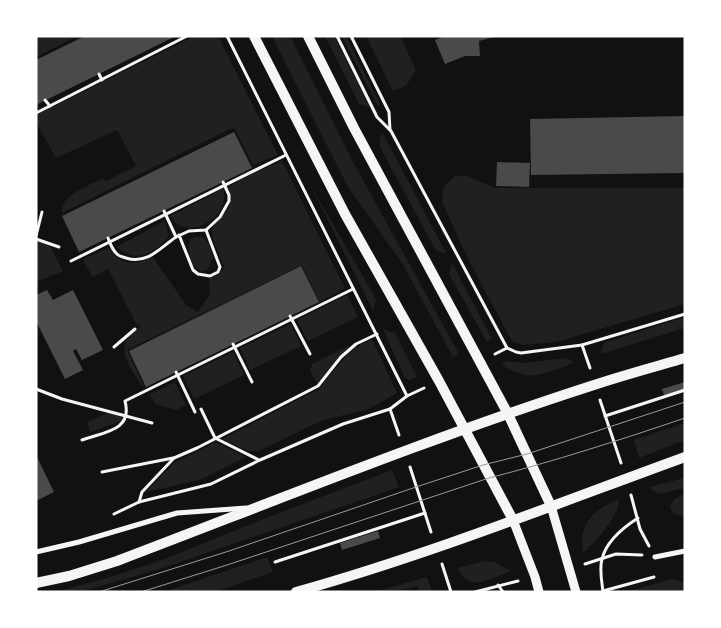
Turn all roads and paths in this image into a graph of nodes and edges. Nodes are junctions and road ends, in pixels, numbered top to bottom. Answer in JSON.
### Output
{"nodes":[{"id":1,"x":186,"y":36,"type":"edge"},
{"id":2,"x":227,"y":36,"type":"edge"},
{"id":3,"x":254,"y":36,"type":"edge"},
{"id":4,"x":308,"y":36,"type":"edge"},
{"id":5,"x":337,"y":36,"type":"edge"},
{"id":6,"x":351,"y":36,"type":"edge"},
{"id":7,"x":155,"y":46,"type":"dead end"},
{"id":8,"x":158,"y":51,"type":"junction"},
{"id":9,"x":99,"y":74,"type":"dead end"},
{"id":10,"x":102,"y":80,"type":"junction"},
{"id":11,"x":45,"y":100,"type":"dead end"},
{"id":12,"x":50,"y":106,"type":"junction"},
{"id":13,"x":36,"y":113,"type":"edge"},
{"id":14,"x":390,"y":131,"type":"junction"},
{"id":15,"x":286,"y":155,"type":"junction"},
{"id":16,"x":224,"y":184,"type":"junction"},
{"id":17,"x":42,"y":212,"type":"dead end"},
{"id":18,"x":165,"y":212,"type":"junction"},
{"id":19,"x":206,"y":230,"type":"junction"},
{"id":20,"x":36,"y":236,"type":"edge"},
{"id":21,"x":178,"y":236,"type":"junction"},
{"id":22,"x":108,"y":238,"type":"dead end"},
{"id":23,"x":36,"y":239,"type":"edge"},
{"id":24,"x":110,"y":242,"type":"junction"},
{"id":25,"x":59,"y":246,"type":"dead end"},
{"id":26,"x":71,"y":261,"type":"dead end"},
{"id":27,"x":353,"y":289,"type":"junction"},
{"id":28,"x":685,"y":314,"type":"edge"},
{"id":29,"x":291,"y":318,"type":"junction"},
{"id":30,"x":135,"y":329,"type":"dead end"},
{"id":31,"x":377,"y":334,"type":"junction"},
{"id":32,"x":582,"y":345,"type":"junction"},
{"id":33,"x":233,"y":346,"type":"junction"},
{"id":34,"x":114,"y":347,"type":"dead end"},
{"id":35,"x":507,"y":348,"type":"junction"},
{"id":36,"x":310,"y":354,"type":"dead end"},
{"id":37,"x":685,"y":358,"type":"edge"},
{"id":38,"x":480,"y":362,"type":"junction"},
{"id":39,"x":176,"y":374,"type":"junction"},
{"id":40,"x":439,"y":381,"type":"junction"},
{"id":41,"x":252,"y":382,"type":"dead end"},
{"id":42,"x":595,"y":384,"type":"junction"},
{"id":43,"x":36,"y":389,"type":"edge"},
{"id":44,"x":685,"y":390,"type":"edge"},
{"id":45,"x":407,"y":396,"type":"junction"},
{"id":46,"x":390,"y":409,"type":"junction"},
{"id":47,"x":201,"y":410,"type":"dead end"},
{"id":48,"x":195,"y":412,"type":"dead end"},
{"id":49,"x":508,"y":414,"type":"junction"},
{"id":50,"x":126,"y":416,"type":"junction"},
{"id":51,"x":605,"y":416,"type":"junction"},
{"id":52,"x":152,"y":424,"type":"dead end"},
{"id":53,"x":397,"y":428,"type":"dead end"},
{"id":54,"x":464,"y":429,"type":"junction"},
{"id":55,"x":215,"y":438,"type":"junction"},
{"id":56,"x":82,"y":440,"type":"dead end"},
{"id":57,"x":685,"y":457,"type":"edge"},
{"id":58,"x":174,"y":458,"type":"junction"},
{"id":59,"x":260,"y":460,"type":"junction"},
{"id":60,"x":621,"y":464,"type":"dead end"},
{"id":61,"x":409,"y":466,"type":"dead end"},
{"id":62,"x":102,"y":472,"type":"dead end"},
{"id":63,"x":630,"y":493,"type":"dead end"},
{"id":64,"x":139,"y":502,"type":"junction"},
{"id":65,"x":551,"y":506,"type":"junction"},
{"id":66,"x":259,"y":508,"type":"junction"},
{"id":67,"x":425,"y":513,"type":"junction"},
{"id":68,"x":106,"y":516,"type":"dead end"},
{"id":69,"x":638,"y":518,"type":"junction"},
{"id":70,"x":513,"y":520,"type":"junction"},
{"id":71,"x":428,"y":522,"type":"dead end"},
{"id":72,"x":685,"y":551,"type":"edge"},
{"id":73,"x":36,"y":552,"type":"edge"},
{"id":74,"x":655,"y":557,"type":"junction"},
{"id":75,"x":602,"y":560,"type":"junction"},
{"id":76,"x":275,"y":562,"type":"dead end"},
{"id":77,"x":443,"y":569,"type":"dead end"},
{"id":78,"x":654,"y":578,"type":"dead end"},
{"id":79,"x":36,"y":583,"type":"edge"},
{"id":80,"x":498,"y":585,"type":"dead end"},
{"id":81,"x":603,"y":591,"type":"edge"},
{"id":82,"x":296,"y":592,"type":"edge"},
{"id":83,"x":451,"y":592,"type":"edge"},
{"id":84,"x":503,"y":592,"type":"edge"},
{"id":85,"x":539,"y":592,"type":"edge"},
{"id":86,"x":576,"y":592,"type":"edge"}],
"edges":[{"from":1,"to":8,"type":"path"},
{"from":2,"to":15,"type":"path"},
{"from":3,"to":40,"type":"main road"},
{"from":4,"to":38,"type":"main road"},
{"from":5,"to":14,"type":"path"},
{"from":6,"to":14,"type":"path"},
{"from":7,"to":8,"type":"path"},
{"from":8,"to":10,"type":"path"},
{"from":9,"to":10,"type":"path"},
{"from":10,"to":12,"type":"path"},
{"from":11,"to":12,"type":"path"},
{"from":12,"to":13,"type":"path"},
{"from":14,"to":35,"type":"path"},
{"from":15,"to":16,"type":"path"},
{"from":15,"to":27,"type":"path"},
{"from":16,"to":18,"type":"path"},
{"from":16,"to":19,"type":"path"},
{"from":17,"to":20,"type":"path"},
{"from":18,"to":21,"type":"path"},
{"from":18,"to":24,"type":"path"},
{"from":19,"to":21,"type":"path"},
{"from":19,"to":21,"type":"path"},
{"from":21,"to":24,"type":"path"},
{"from":22,"to":24,"type":"path"},
{"from":23,"to":25,"type":"path"},
{"from":24,"to":26,"type":"path"},
{"from":27,"to":29,"type":"path"},
{"from":27,"to":31,"type":"path"},
{"from":28,"to":32,"type":"path"},
{"from":29,"to":33,"type":"path"},
{"from":29,"to":36,"type":"path"},
{"from":30,"to":34,"type":"path"},
{"from":31,"to":45,"type":"path"},
{"from":31,"to":55,"type":"path"},
{"from":32,"to":35,"type":"path"},
{"from":32,"to":42,"type":"path"},
{"from":33,"to":39,"type":"path"},
{"from":33,"to":41,"type":"path"},
{"from":35,"to":38,"type":"path"},
{"from":37,"to":42,"type":"main road"},
{"from":38,"to":49,"type":"main road"},
{"from":39,"to":48,"type":"path"},
{"from":39,"to":50,"type":"path"},
{"from":40,"to":45,"type":"path"},
{"from":40,"to":54,"type":"main road"},
{"from":42,"to":49,"type":"main road"},
{"from":42,"to":51,"type":"path"},
{"from":43,"to":50,"type":"path"},
{"from":44,"to":51,"type":"path"},
{"from":45,"to":46,"type":"path"},
{"from":46,"to":53,"type":"path"},
{"from":46,"to":59,"type":"path"},
{"from":47,"to":55,"type":"path"},
{"from":49,"to":54,"type":"main road"},
{"from":49,"to":65,"type":"main road"},
{"from":50,"to":52,"type":"path"},
{"from":50,"to":56,"type":"path"},
{"from":51,"to":60,"type":"path"},
{"from":54,"to":66,"type":"main road"},
{"from":54,"to":70,"type":"main road"},
{"from":55,"to":58,"type":"path"},
{"from":55,"to":59,"type":"path"},
{"from":57,"to":65,"type":"main road"},
{"from":58,"to":62,"type":"path"},
{"from":58,"to":64,"type":"path"},
{"from":59,"to":64,"type":"path"},
{"from":61,"to":67,"type":"path"},
{"from":63,"to":69,"type":"path"},
{"from":64,"to":68,"type":"path"},
{"from":65,"to":70,"type":"main road"},
{"from":65,"to":86,"type":"street"},
{"from":66,"to":73,"type":"street"},
{"from":66,"to":79,"type":"main road"},
{"from":67,"to":71,"type":"path"},
{"from":67,"to":76,"type":"path"},
{"from":69,"to":74,"type":"path"},
{"from":69,"to":75,"type":"path"},
{"from":70,"to":82,"type":"main road"},
{"from":70,"to":85,"type":"street"},
{"from":72,"to":74,"type":"street"},
{"from":74,"to":75,"type":"path"},
{"from":75,"to":81,"type":"path"},
{"from":77,"to":83,"type":"path"},
{"from":78,"to":81,"type":"path"},
{"from":80,"to":84,"type":"path"}]}
